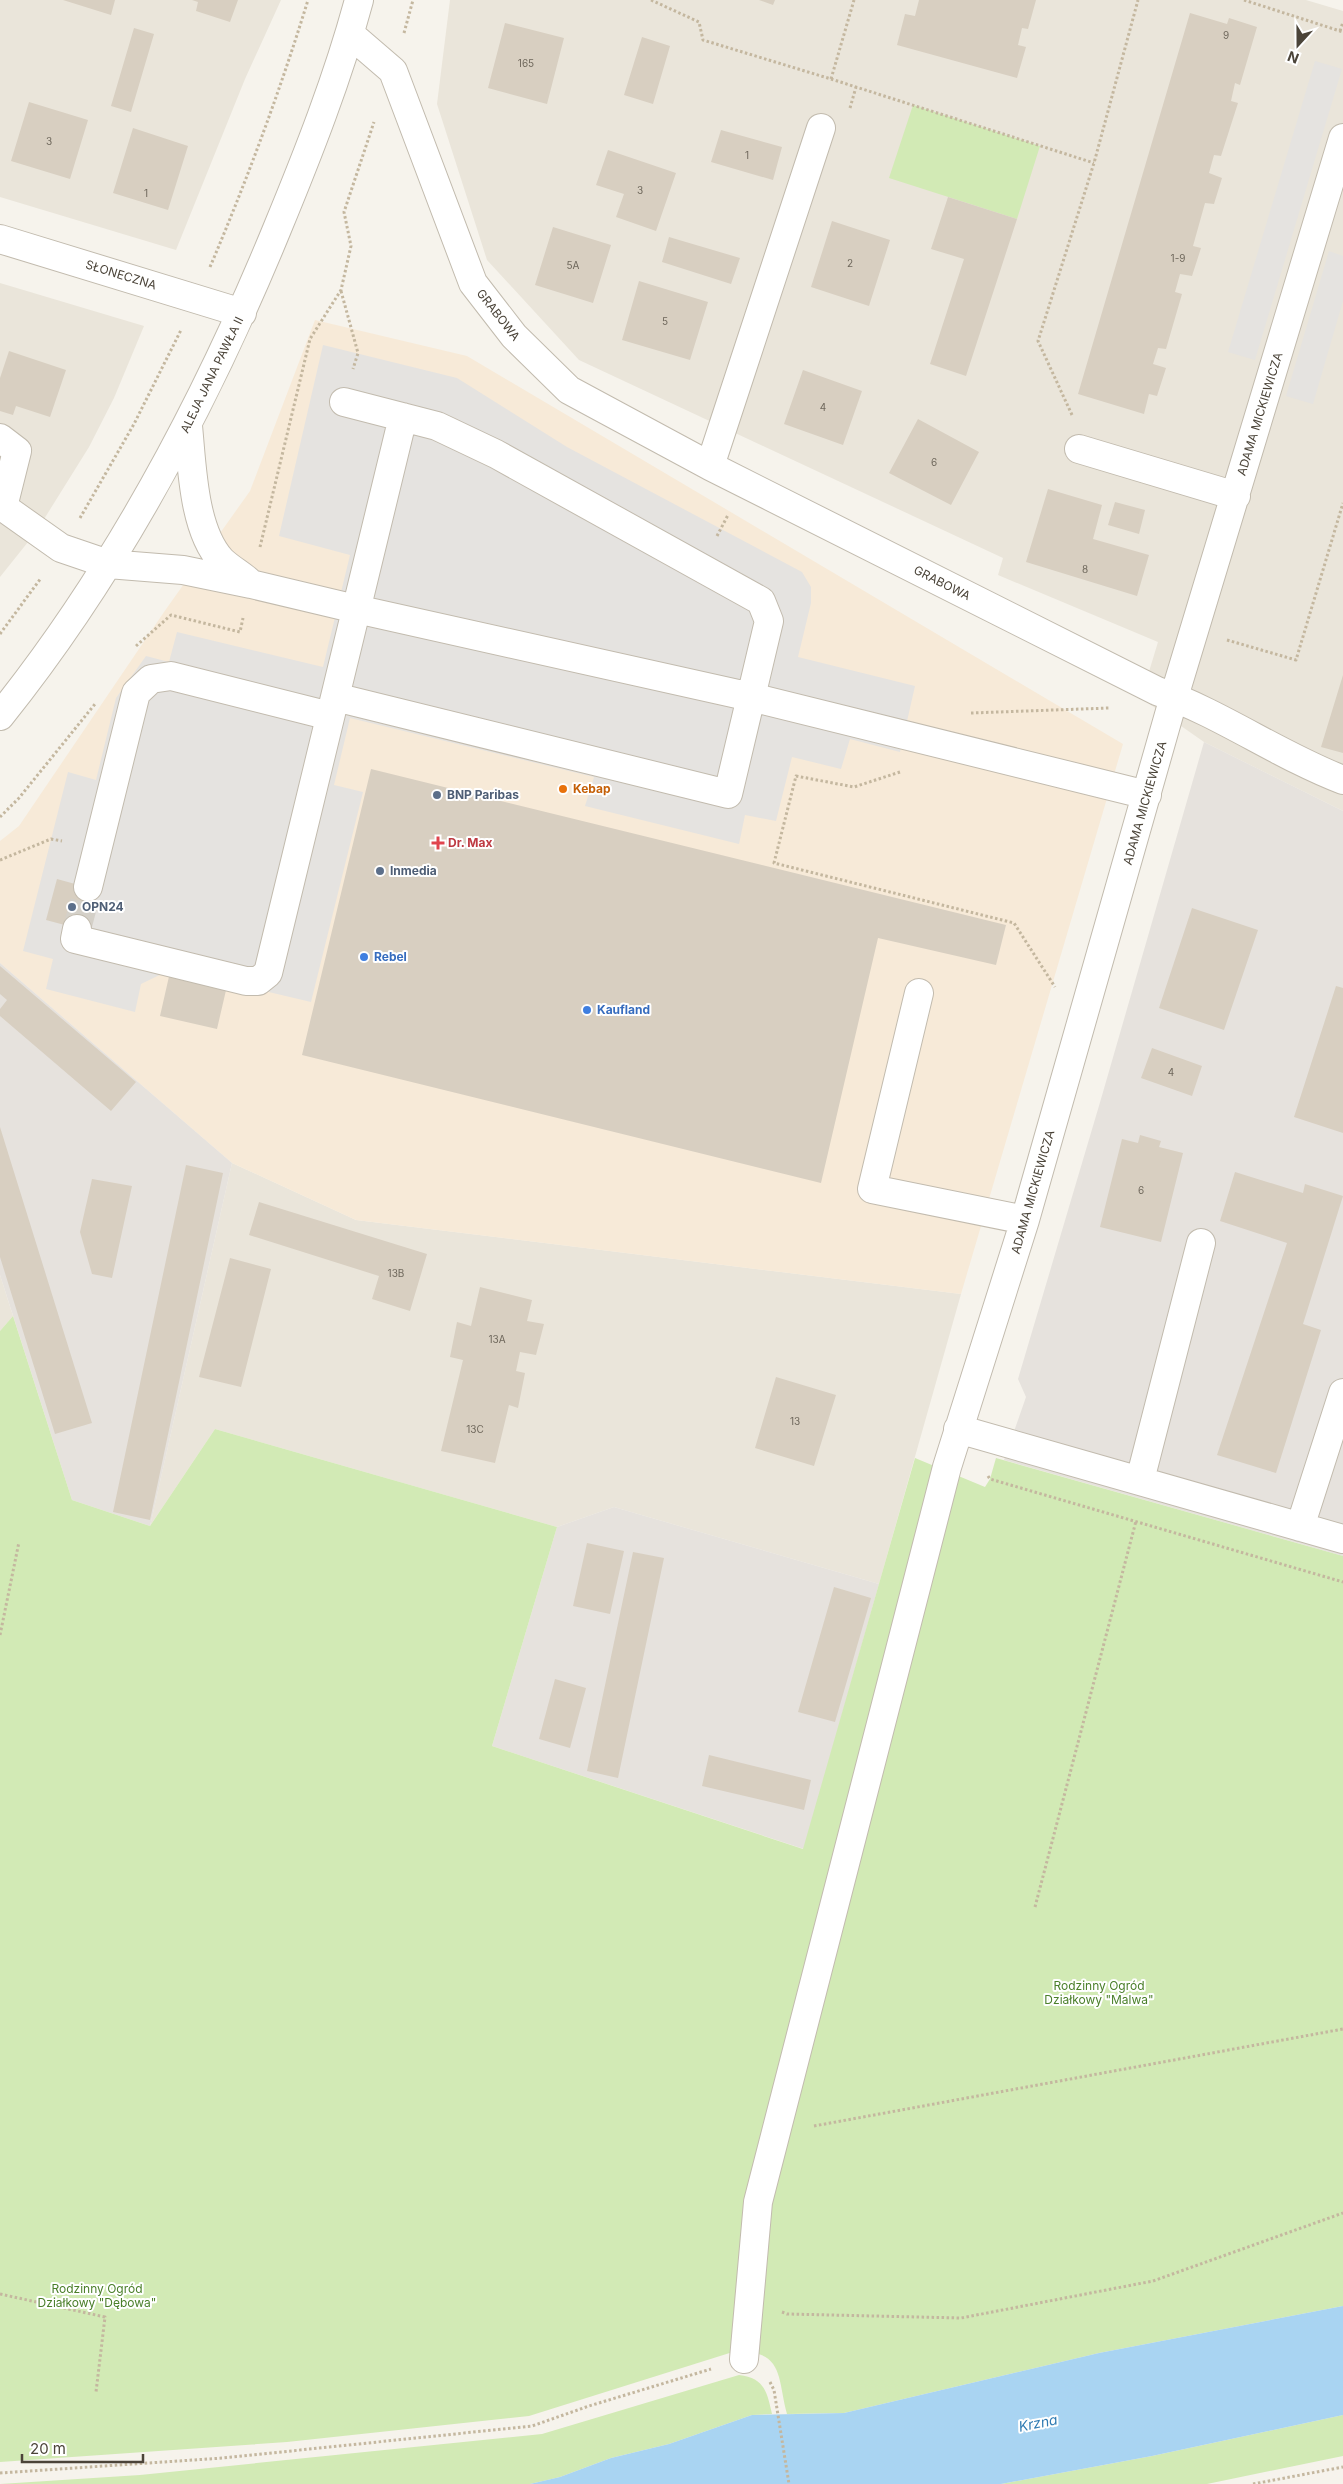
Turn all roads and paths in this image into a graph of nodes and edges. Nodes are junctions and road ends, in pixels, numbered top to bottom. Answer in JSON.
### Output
{"nodes":[{"id":1,"x":359,"y":0,"type":"edge"},
{"id":2,"x":651,"y":0,"type":"edge"},
{"id":3,"x":854,"y":0,"type":"edge"},
{"id":4,"x":1138,"y":0,"type":"edge"},
{"id":5,"x":1244,"y":0,"type":"edge"},
{"id":6,"x":1343,"y":22,"type":"edge"},
{"id":7,"x":1342,"y":31,"type":"edge"},
{"id":8,"x":350,"y":34,"type":"junction"},
{"id":9,"x":831,"y":78,"type":"junction"},
{"id":10,"x":821,"y":128,"type":"dead end"},
{"id":11,"x":1343,"y":138,"type":"edge"},
{"id":12,"x":1094,"y":163,"type":"junction"},
{"id":13,"x":0,"y":239,"type":"edge"},
{"id":14,"x":340,"y":290,"type":"dead end"},
{"id":15,"x":242,"y":313,"type":"junction"},
{"id":16,"x":344,"y":402,"type":"joint"},
{"id":17,"x":403,"y":417,"type":"junction"},
{"id":18,"x":188,"y":426,"type":"junction"},
{"id":19,"x":0,"y":438,"type":"edge"},
{"id":20,"x":1079,"y":449,"type":"joint"},
{"id":21,"x":710,"y":466,"type":"junction"},
{"id":22,"x":744,"y":483,"type":"junction"},
{"id":23,"x":1236,"y":496,"type":"junction"},
{"id":24,"x":1343,"y":503,"type":"edge"},
{"id":25,"x":108,"y":564,"type":"junction"},
{"id":26,"x":701,"y":568,"type":"junction"},
{"id":27,"x":252,"y":584,"type":"junction"},
{"id":28,"x":356,"y":610,"type":"junction"},
{"id":29,"x":1195,"y":631,"type":"junction"},
{"id":30,"x":751,"y":697,"type":"junction"},
{"id":31,"x":1174,"y":697,"type":"junction"},
{"id":32,"x":333,"y":706,"type":"junction"},
{"id":33,"x":0,"y":716,"type":"edge"},
{"id":34,"x":1343,"y":780,"type":"edge"},
{"id":35,"x":1147,"y":795,"type":"junction"},
{"id":36,"x":97,"y":850,"type":"junction"},
{"id":37,"x":0,"y":860,"type":"edge"},
{"id":38,"x":88,"y":887,"type":"tunnel mouth"},
{"id":39,"x":78,"y":929,"type":"dead end"},
{"id":40,"x":919,"y":993,"type":"dead end"},
{"id":41,"x":1025,"y":1220,"type":"junction"},
{"id":42,"x":1201,"y":1243,"type":"dead end"},
{"id":43,"x":1343,"y":1393,"type":"edge"},
{"id":44,"x":958,"y":1429,"type":"junction"},
{"id":45,"x":990,"y":1478,"type":"dead end"},
{"id":46,"x":1140,"y":1480,"type":"junction"},
{"id":47,"x":1136,"y":1521,"type":"junction"},
{"id":48,"x":1300,"y":1527,"type":"junction"},
{"id":49,"x":1343,"y":1540,"type":"edge"},
{"id":50,"x":19,"y":1542,"type":"dead end"},
{"id":51,"x":1343,"y":1582,"type":"edge"},
{"id":52,"x":0,"y":1635,"type":"edge"},
{"id":53,"x":1035,"y":1906,"type":"dead end"},
{"id":54,"x":1343,"y":2029,"type":"edge"},
{"id":55,"x":811,"y":2126,"type":"dead end"},
{"id":56,"x":1343,"y":2213,"type":"edge"},
{"id":57,"x":0,"y":2294,"type":"edge"},
{"id":58,"x":750,"y":2297,"type":"junction"},
{"id":59,"x":744,"y":2359,"type":"junction"},
{"id":60,"x":96,"y":2392,"type":"dead end"},
{"id":61,"x":1343,"y":2466,"type":"edge"},
{"id":62,"x":0,"y":2473,"type":"edge"},
{"id":63,"x":789,"y":2484,"type":"edge"},
{"id":64,"x":1253,"y":2484,"type":"edge"}],
"edges":[{"from":1,"to":8,"type":"street","name":"ALEJA JANA PAWŁA II"},
{"from":2,"to":9,"type":"path"},
{"from":3,"to":9,"type":"path"},
{"from":4,"to":12,"type":"path"},
{"from":5,"to":7,"type":"path"},
{"from":6,"to":7,"type":"path"},
{"from":8,"to":15,"type":"street","name":"ALEJA JANA PAWŁA II"},
{"from":8,"to":21,"type":"street","name":"GRABOWA"},
{"from":9,"to":12,"type":"path"},
{"from":10,"to":21,"type":"street"},
{"from":11,"to":23,"type":"street","name":"ADAMA MICKIEWICZA"},
{"from":12,"to":20,"type":"path"},
{"from":13,"to":15,"type":"street","name":"SŁONECZNA"},
{"from":14,"to":16,"type":"path"},
{"from":15,"to":18,"type":"street","name":"ALEJA JANA PAWŁA II"},
{"from":16,"to":17,"type":"street"},
{"from":17,"to":26,"type":"street"},
{"from":17,"to":28,"type":"street"},
{"from":18,"to":25,"type":"street","name":"ALEJA JANA PAWŁA II"},
{"from":18,"to":27,"type":"street"},
{"from":19,"to":25,"type":"street"},
{"from":20,"to":23,"type":"street"},
{"from":21,"to":22,"type":"street","name":"GRABOWA"},
{"from":22,"to":26,"type":"path"},
{"from":22,"to":31,"type":"street","name":"GRABOWA"},
{"from":23,"to":29,"type":"street","name":"ADAMA MICKIEWICZA"},
{"from":24,"to":29,"type":"path"},
{"from":25,"to":27,"type":"street"},
{"from":25,"to":33,"type":"street","name":"ALEJA JANA PAWŁA II"},
{"from":26,"to":30,"type":"street"},
{"from":27,"to":28,"type":"street"},
{"from":28,"to":30,"type":"street"},
{"from":28,"to":32,"type":"street"},
{"from":29,"to":31,"type":"street","name":"ADAMA MICKIEWICZA"},
{"from":30,"to":32,"type":"street"},
{"from":30,"to":35,"type":"street"},
{"from":31,"to":34,"type":"street","name":"GRABOWA"},
{"from":31,"to":35,"type":"street","name":"ADAMA MICKIEWICZA"},
{"from":32,"to":36,"type":"street"},
{"from":32,"to":39,"type":"street"},
{"from":35,"to":41,"type":"street","name":"ADAMA MICKIEWICZA"},
{"from":36,"to":37,"type":"path"},
{"from":36,"to":38,"type":"street"},
{"from":40,"to":41,"type":"street"},
{"from":41,"to":44,"type":"street","name":"ADAMA MICKIEWICZA"},
{"from":42,"to":46,"type":"street"},
{"from":43,"to":48,"type":"street"},
{"from":44,"to":46,"type":"street"},
{"from":44,"to":58,"type":"street","name":"ADAMA MICKIEWICZA"},
{"from":45,"to":47,"type":"path"},
{"from":46,"to":48,"type":"street"},
{"from":47,"to":51,"type":"path"},
{"from":47,"to":53,"type":"path"},
{"from":48,"to":49,"type":"street"},
{"from":50,"to":52,"type":"path"},
{"from":54,"to":55,"type":"path"},
{"from":56,"to":58,"type":"path"},
{"from":57,"to":60,"type":"path"},
{"from":58,"to":59,"type":"street","name":"ADAMA MICKIEWICZA"},
{"from":59,"to":62,"type":"path"},
{"from":59,"to":63,"type":"path"},
{"from":61,"to":64,"type":"path"}]}
